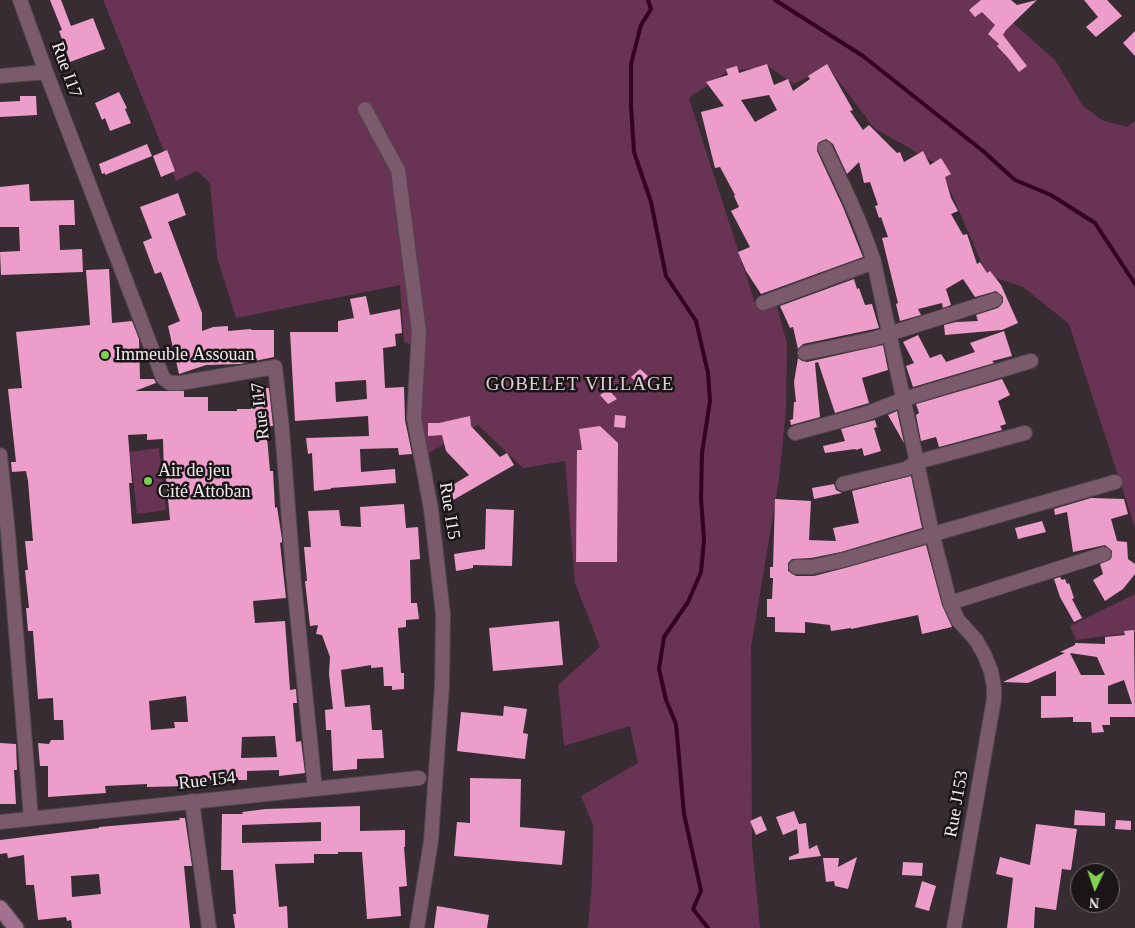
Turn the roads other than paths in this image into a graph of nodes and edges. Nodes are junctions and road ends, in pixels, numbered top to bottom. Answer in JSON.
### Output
{"nodes":[{"id":1,"x":20,"y":0,"type":"edge"},
{"id":2,"x":46,"y":72,"type":"junction"},
{"id":3,"x":0,"y":76,"type":"edge"},
{"id":4,"x":365,"y":109,"type":"dead end"},
{"id":5,"x":825,"y":148,"type":"dead end"},
{"id":6,"x":874,"y":262,"type":"junction"},
{"id":7,"x":996,"y":300,"type":"dead end"},
{"id":8,"x":763,"y":303,"type":"dead end"},
{"id":9,"x":890,"y":334,"type":"junction"},
{"id":10,"x":805,"y":353,"type":"dead end"},
{"id":11,"x":1031,"y":361,"type":"dead end"},
{"id":12,"x":904,"y":399,"type":"junction"},
{"id":13,"x":795,"y":433,"type":"dead end"},
{"id":14,"x":1025,"y":433,"type":"dead end"},
{"id":15,"x":0,"y":455,"type":"edge"},
{"id":16,"x":917,"y":462,"type":"junction"},
{"id":17,"x":1115,"y":482,"type":"dead end"},
{"id":18,"x":843,"y":484,"type":"dead end"},
{"id":19,"x":932,"y":534,"type":"junction"},
{"id":20,"x":1104,"y":554,"type":"dead end"},
{"id":21,"x":796,"y":567,"type":"dead end"},
{"id":22,"x":950,"y":603,"type":"junction"},
{"id":23,"x":419,"y":778,"type":"dead end"},
{"id":24,"x":315,"y":789,"type":"junction"},
{"id":25,"x":192,"y":801,"type":"junction"},
{"id":26,"x":31,"y":818,"type":"junction"},
{"id":27,"x":0,"y":822,"type":"edge"},
{"id":28,"x":0,"y":908,"type":"edge"},
{"id":29,"x":16,"y":928,"type":"edge"},
{"id":30,"x":209,"y":928,"type":"edge"},
{"id":31,"x":417,"y":928,"type":"edge"},
{"id":32,"x":954,"y":928,"type":"edge"}],
"edges":[{"from":1,"to":2,"type":"street","name":"Rue I17"},
{"from":2,"to":3,"type":"street"},
{"from":2,"to":24,"type":"street","name":"Rue I17"},
{"from":4,"to":31,"type":"street","name":"Rue I15"},
{"from":5,"to":6,"type":"street","name":"Rue J153"},
{"from":6,"to":8,"type":"street"},
{"from":6,"to":9,"type":"street","name":"Rue J153"},
{"from":7,"to":9,"type":"street"},
{"from":9,"to":10,"type":"street"},
{"from":9,"to":12,"type":"street","name":"Rue J153"},
{"from":11,"to":12,"type":"street"},
{"from":12,"to":13,"type":"street"},
{"from":12,"to":16,"type":"street","name":"Rue J153"},
{"from":14,"to":16,"type":"street"},
{"from":15,"to":26,"type":"street"},
{"from":16,"to":18,"type":"street"},
{"from":16,"to":19,"type":"street","name":"Rue J153"},
{"from":17,"to":19,"type":"street"},
{"from":19,"to":21,"type":"street"},
{"from":19,"to":22,"type":"street","name":"Rue J153"},
{"from":20,"to":22,"type":"street"},
{"from":22,"to":32,"type":"street","name":"Rue J153"},
{"from":23,"to":24,"type":"street","name":"Rue I54"},
{"from":24,"to":25,"type":"street","name":"Rue I54"},
{"from":25,"to":26,"type":"street","name":"Rue I54"},
{"from":25,"to":30,"type":"street"},
{"from":26,"to":27,"type":"street","name":"Rue I54"},
{"from":28,"to":29,"type":"street"}]}
